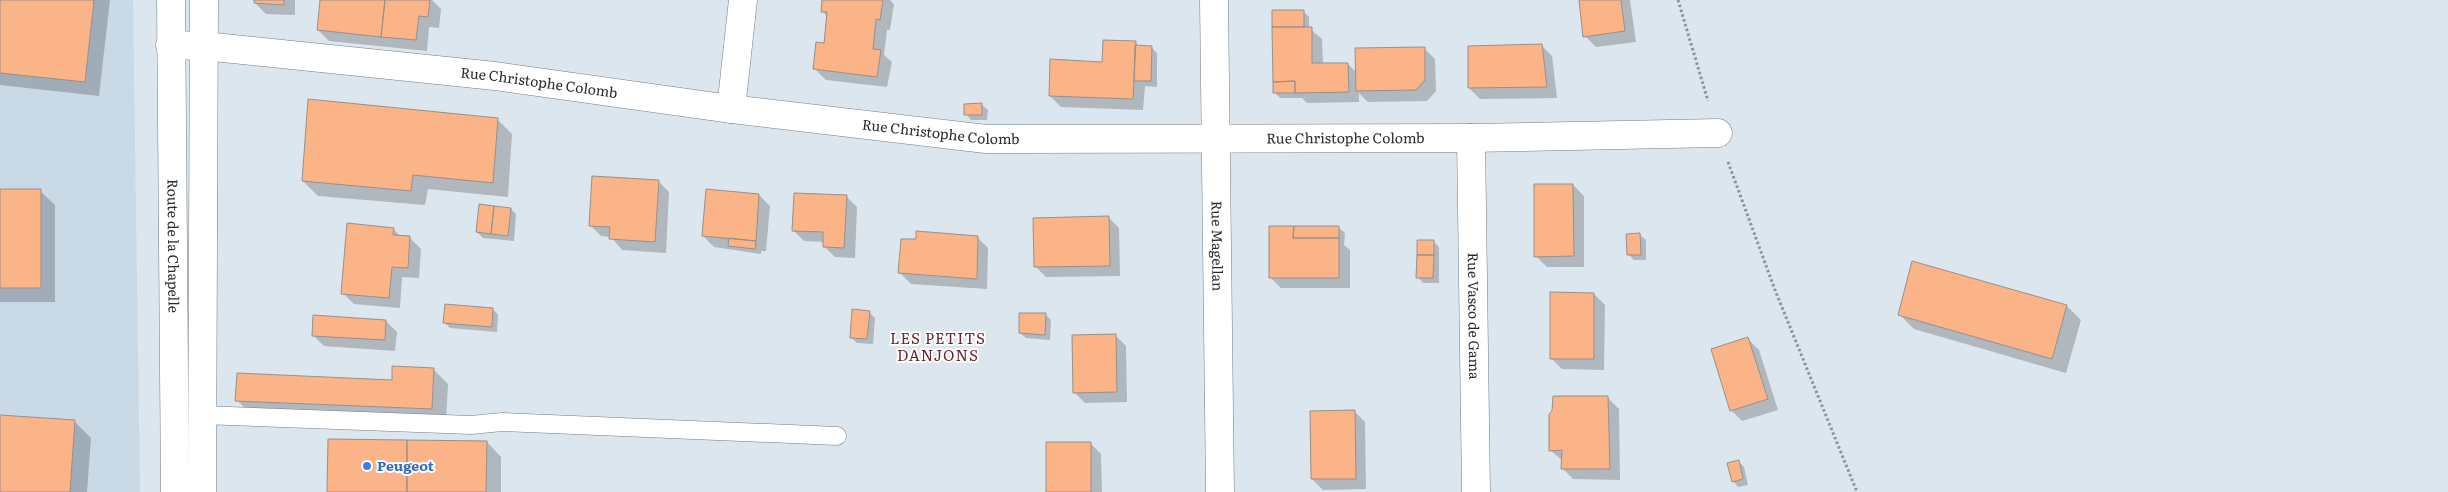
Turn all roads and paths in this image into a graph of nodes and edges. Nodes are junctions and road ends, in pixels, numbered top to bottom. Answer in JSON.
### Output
{"nodes":[{"id":1,"x":171,"y":0,"type":"edge"},
{"id":2,"x":204,"y":0,"type":"edge"},
{"id":3,"x":744,"y":0,"type":"edge"},
{"id":4,"x":1214,"y":0,"type":"edge"},
{"id":5,"x":1678,"y":0,"type":"edge"},
{"id":6,"x":170,"y":44,"type":"junction"},
{"id":7,"x":204,"y":46,"type":"junction"},
{"id":8,"x":731,"y":110,"type":"junction"},
{"id":9,"x":1718,"y":133,"type":"junction"},
{"id":10,"x":1471,"y":138,"type":"junction"},
{"id":11,"x":1217,"y":140,"type":"junction"},
{"id":12,"x":202,"y":415,"type":"junction"},
{"id":13,"x":837,"y":436,"type":"dead end"},
{"id":14,"x":175,"y":492,"type":"edge"},
{"id":15,"x":202,"y":492,"type":"edge"},
{"id":16,"x":1220,"y":492,"type":"edge"},
{"id":17,"x":1476,"y":492,"type":"edge"},
{"id":18,"x":1857,"y":492,"type":"edge"}],
"edges":[{"from":1,"to":6,"type":"street","name":"Route de la Chapelle"},
{"from":2,"to":7,"type":"street"},
{"from":3,"to":8,"type":"street"},
{"from":4,"to":11,"type":"street","name":"Rue Magellan"},
{"from":5,"to":9,"type":"path"},
{"from":6,"to":7,"type":"street","name":"Rue Christophe Colomb"},
{"from":6,"to":14,"type":"street","name":"Route de la Chapelle"},
{"from":7,"to":8,"type":"street","name":"Rue Christophe Colomb"},
{"from":7,"to":12,"type":"street"},
{"from":8,"to":11,"type":"street","name":"Rue Christophe Colomb"},
{"from":9,"to":10,"type":"street","name":"Rue Christophe Colomb"},
{"from":9,"to":18,"type":"path"},
{"from":10,"to":11,"type":"street","name":"Rue Christophe Colomb"},
{"from":10,"to":17,"type":"street","name":"Rue Vasco de Gama"},
{"from":11,"to":16,"type":"street","name":"Rue Magellan"},
{"from":12,"to":13,"type":"lane"},
{"from":12,"to":15,"type":"street"}]}
